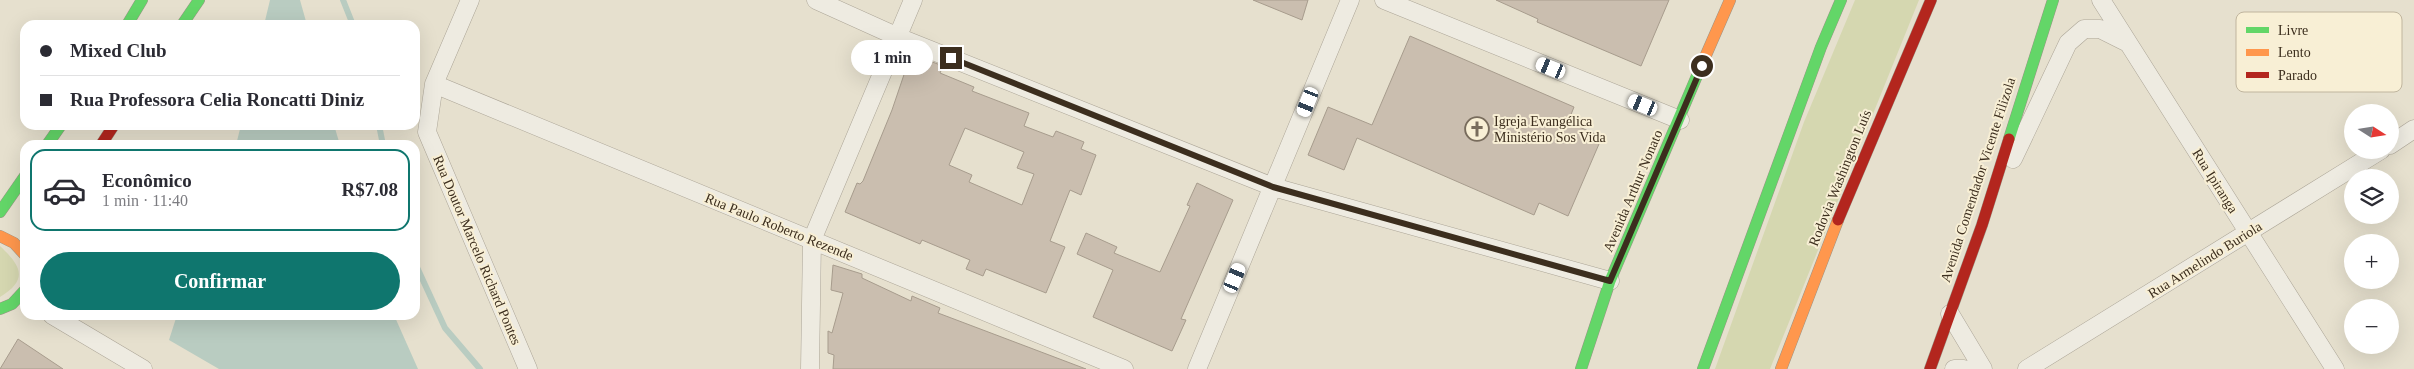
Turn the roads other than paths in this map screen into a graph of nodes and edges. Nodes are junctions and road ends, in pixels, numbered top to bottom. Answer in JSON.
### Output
{"nodes":[{"id":1,"x":142,"y":0,"type":"edge"},
{"id":2,"x":199,"y":0,"type":"edge"},
{"id":3,"x":470,"y":0,"type":"edge"},
{"id":4,"x":816,"y":0,"type":"edge"},
{"id":5,"x":913,"y":0,"type":"edge"},
{"id":6,"x":1350,"y":0,"type":"edge"},
{"id":7,"x":1384,"y":0,"type":"edge"},
{"id":8,"x":1722,"y":0,"type":"edge"},
{"id":9,"x":1730,"y":0,"type":"edge"},
{"id":10,"x":1841,"y":0,"type":"edge"},
{"id":11,"x":1931,"y":0,"type":"edge"},
{"id":12,"x":2053,"y":0,"type":"edge"},
{"id":13,"x":2101,"y":0,"type":"edge"},
{"id":14,"x":1724,"y":14,"type":"junction"},
{"id":15,"x":130,"y":20,"type":"edge"},
{"id":16,"x":185,"y":20,"type":"edge"},
{"id":17,"x":898,"y":37,"type":"junction"},
{"id":18,"x":2128,"y":43,"type":"junction"},
{"id":19,"x":434,"y":84,"type":"junction"},
{"id":20,"x":1680,"y":120,"type":"junction"},
{"id":21,"x":2414,"y":130,"type":"edge"},
{"id":22,"x":2399,"y":139,"type":"edge"},
{"id":23,"x":2367,"y":159,"type":"edge"},
{"id":24,"x":20,"y":183,"type":"edge"},
{"id":25,"x":1273,"y":187,"type":"junction"},
{"id":26,"x":0,"y":212,"type":"edge"},
{"id":27,"x":1982,"y":224,"type":"junction"},
{"id":28,"x":2249,"y":233,"type":"junction"},
{"id":29,"x":0,"y":236,"type":"edge"},
{"id":30,"x":812,"y":240,"type":"junction"},
{"id":31,"x":20,"y":248,"type":"edge"},
{"id":32,"x":1610,"y":281,"type":"junction"},
{"id":33,"x":20,"y":296,"type":"edge"},
{"id":34,"x":12,"y":306,"type":"edge"},
{"id":35,"x":1950,"y":314,"type":"junction"},
{"id":36,"x":60,"y":320,"type":"edge"},
{"id":37,"x":142,"y":369,"type":"edge"},
{"id":38,"x":528,"y":369,"type":"edge"},
{"id":39,"x":810,"y":369,"type":"edge"},
{"id":40,"x":1124,"y":369,"type":"edge"},
{"id":41,"x":1197,"y":369,"type":"edge"},
{"id":42,"x":1581,"y":369,"type":"edge"},
{"id":43,"x":1703,"y":369,"type":"edge"},
{"id":44,"x":1780,"y":369,"type":"edge"},
{"id":45,"x":1930,"y":369,"type":"edge"},
{"id":46,"x":1954,"y":369,"type":"edge"},
{"id":47,"x":1964,"y":369,"type":"edge"},
{"id":48,"x":1983,"y":369,"type":"edge"},
{"id":49,"x":2027,"y":369,"type":"edge"},
{"id":50,"x":2335,"y":369,"type":"edge"}],
"edges":[{"from":1,"to":15,"type":"main road"},
{"from":2,"to":16,"type":"main road"},
{"from":3,"to":19,"type":"street"},
{"from":4,"to":17,"type":"street"},
{"from":5,"to":17,"type":"street"},
{"from":6,"to":25,"type":"street"},
{"from":7,"to":20,"type":"street"},
{"from":8,"to":14,"type":"main road"},
{"from":9,"to":14,"type":"main road","name":"Avenida Arthur Nonato"},
{"from":10,"to":43,"type":"main road"},
{"from":11,"to":44,"type":"main road","name":"Rodovia Washington Luís"},
{"from":12,"to":27,"type":"main road","name":"Avenida Comendador Vicente Filizola"},
{"from":13,"to":18,"type":"street","name":"Rua Ipiranga"},
{"from":14,"to":20,"type":"main road","name":"Avenida Arthur Nonato"},
{"from":17,"to":25,"type":"street"},
{"from":17,"to":30,"type":"street"},
{"from":18,"to":27,"type":"street"},
{"from":18,"to":28,"type":"street","name":"Rua Ipiranga"},
{"from":19,"to":30,"type":"street","name":"Rua Paulo Roberto Rezende"},
{"from":19,"to":38,"type":"street","name":"Rua Doutor Marcelo Richard Pontes"},
{"from":20,"to":32,"type":"main road","name":"Avenida Arthur Nonato"},
{"from":21,"to":22,"type":"street"},
{"from":23,"to":28,"type":"street","name":"Rua Armelindo Buriola"},
{"from":24,"to":26,"type":"main road"},
{"from":25,"to":32,"type":"street"},
{"from":25,"to":41,"type":"street"},
{"from":27,"to":35,"type":"main road","name":"Avenida Comendador Vicente Filizola"},
{"from":28,"to":49,"type":"street","name":"Rua Armelindo Buriola"},
{"from":28,"to":50,"type":"street","name":"Rua Ipiranga"},
{"from":29,"to":31,"type":"main road"},
{"from":30,"to":39,"type":"street"},
{"from":30,"to":40,"type":"street","name":"Rua Paulo Roberto Rezende"},
{"from":32,"to":42,"type":"main road","name":"Avenida Arthur Nonato"},
{"from":33,"to":34,"type":"main road"},
{"from":35,"to":45,"type":"main road","name":"Avenida Comendador Vicente Filizola"},
{"from":35,"to":48,"type":"street"},
{"from":36,"to":37,"type":"street"},
{"from":46,"to":47,"type":"street"}]}
